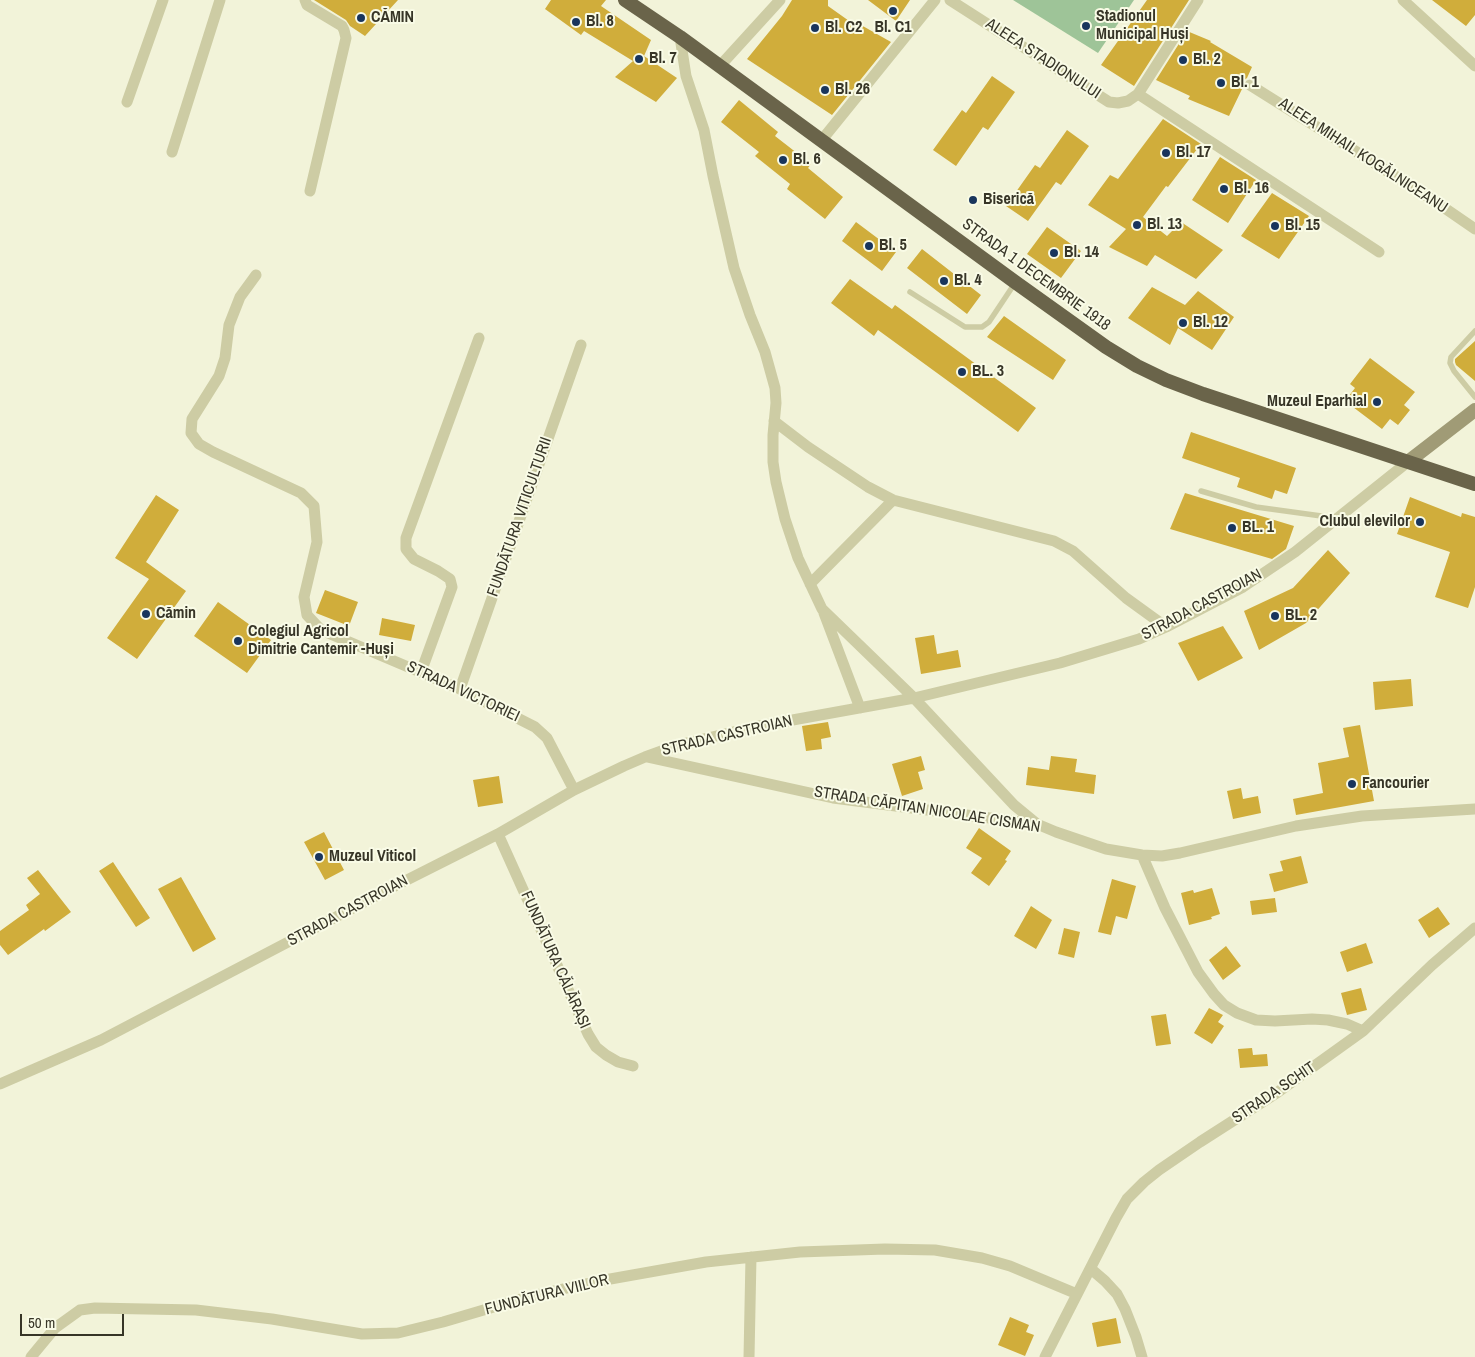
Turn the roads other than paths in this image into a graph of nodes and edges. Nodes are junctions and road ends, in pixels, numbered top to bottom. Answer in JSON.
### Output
{"nodes":[{"id":1,"x":163,"y":0,"type":"edge"},
{"id":2,"x":220,"y":0,"type":"edge"},
{"id":3,"x":305,"y":0,"type":"edge"},
{"id":4,"x":625,"y":0,"type":"edge"},
{"id":5,"x":780,"y":0,"type":"edge"},
{"id":6,"x":935,"y":0,"type":"edge"},
{"id":7,"x":950,"y":0,"type":"edge"},
{"id":8,"x":1198,"y":0,"type":"edge"},
{"id":9,"x":1403,"y":0,"type":"edge"},
{"id":10,"x":680,"y":37,"type":"junction"},
{"id":11,"x":1475,"y":66,"type":"edge"},
{"id":12,"x":719,"y":67,"type":"junction"},
{"id":13,"x":1250,"y":85,"type":"dead end"},
{"id":14,"x":1138,"y":94,"type":"junction"},
{"id":15,"x":127,"y":102,"type":"dead end"},
{"id":16,"x":821,"y":142,"type":"junction"},
{"id":17,"x":172,"y":152,"type":"dead end"},
{"id":18,"x":310,"y":191,"type":"dead end"},
{"id":19,"x":1475,"y":229,"type":"edge"},
{"id":20,"x":1379,"y":252,"type":"dead end"},
{"id":21,"x":256,"y":275,"type":"dead end"},
{"id":22,"x":1015,"y":282,"type":"junction"},
{"id":23,"x":910,"y":292,"type":"dead end"},
{"id":24,"x":1475,"y":331,"type":"edge"},
{"id":25,"x":479,"y":338,"type":"dead end"},
{"id":26,"x":581,"y":345,"type":"dead end"},
{"id":27,"x":1475,"y":397,"type":"edge"},
{"id":28,"x":1475,"y":410,"type":"edge"},
{"id":29,"x":774,"y":421,"type":"junction"},
{"id":30,"x":1409,"y":461,"type":"junction"},
{"id":31,"x":1475,"y":484,"type":"edge"},
{"id":32,"x":1201,"y":491,"type":"dead end"},
{"id":33,"x":893,"y":500,"type":"junction"},
{"id":34,"x":1338,"y":519,"type":"junction"},
{"id":35,"x":810,"y":584,"type":"junction"},
{"id":36,"x":822,"y":610,"type":"junction"},
{"id":37,"x":1166,"y":627,"type":"junction"},
{"id":38,"x":421,"y":672,"type":"junction"},
{"id":39,"x":460,"y":689,"type":"junction"},
{"id":40,"x":914,"y":698,"type":"junction"},
{"id":41,"x":860,"y":708,"type":"junction"},
{"id":42,"x":645,"y":757,"type":"junction"},
{"id":43,"x":574,"y":790,"type":"junction"},
{"id":44,"x":1475,"y":809,"type":"edge"},
{"id":45,"x":1038,"y":824,"type":"junction"},
{"id":46,"x":498,"y":834,"type":"junction"},
{"id":47,"x":1142,"y":855,"type":"junction"},
{"id":48,"x":1475,"y":928,"type":"edge"},
{"id":49,"x":1363,"y":1031,"type":"junction"},
{"id":50,"x":633,"y":1066,"type":"dead end"},
{"id":51,"x":0,"y":1084,"type":"edge"},
{"id":52,"x":751,"y":1257,"type":"junction"},
{"id":53,"x":1091,"y":1269,"type":"junction"},
{"id":54,"x":1077,"y":1294,"type":"junction"},
{"id":55,"x":31,"y":1357,"type":"edge"},
{"id":56,"x":749,"y":1357,"type":"edge"},
{"id":57,"x":1045,"y":1357,"type":"edge"},
{"id":58,"x":1142,"y":1357,"type":"edge"}],
"edges":[{"from":1,"to":15,"type":"street"},
{"from":2,"to":17,"type":"street"},
{"from":3,"to":18,"type":"street"},
{"from":4,"to":10,"type":"highway","name":"STRADA 1 DECEMBRIE 1918"},
{"from":5,"to":12,"type":"street"},
{"from":6,"to":16,"type":"street"},
{"from":7,"to":14,"type":"street","name":"ALEEA STADIONULUI"},
{"from":8,"to":14,"type":"street"},
{"from":9,"to":11,"type":"street"},
{"from":10,"to":12,"type":"highway","name":"STRADA 1 DECEMBRIE 1918"},
{"from":10,"to":29,"type":"street"},
{"from":12,"to":16,"type":"highway","name":"STRADA 1 DECEMBRIE 1918"},
{"from":13,"to":19,"type":"street","name":"ALEEA MIHAIL KOGĂLNICEANU"},
{"from":14,"to":20,"type":"street"},
{"from":16,"to":22,"type":"highway","name":"STRADA 1 DECEMBRIE 1918"},
{"from":21,"to":38,"type":"street","name":"STRADA VICTORIEI"},
{"from":22,"to":23,"type":"lane"},
{"from":22,"to":30,"type":"highway","name":"STRADA 1 DECEMBRIE 1918"},
{"from":24,"to":27,"type":"lane"},
{"from":25,"to":38,"type":"street"},
{"from":26,"to":39,"type":"street","name":"FUNDĂTURA VITICULTURII"},
{"from":28,"to":30,"type":"main road"},
{"from":29,"to":33,"type":"street"},
{"from":29,"to":35,"type":"street"},
{"from":30,"to":31,"type":"highway","name":"STRADA 1 DECEMBRIE 1918"},
{"from":30,"to":34,"type":"street","name":"STRADA CASTROIAN"},
{"from":32,"to":34,"type":"lane"},
{"from":33,"to":35,"type":"street"},
{"from":33,"to":37,"type":"street"},
{"from":34,"to":37,"type":"street","name":"STRADA CASTROIAN"},
{"from":35,"to":36,"type":"street"},
{"from":36,"to":40,"type":"street"},
{"from":36,"to":41,"type":"street"},
{"from":37,"to":40,"type":"street","name":"STRADA CASTROIAN"},
{"from":38,"to":39,"type":"street","name":"STRADA VICTORIEI"},
{"from":39,"to":43,"type":"street","name":"STRADA VICTORIEI"},
{"from":40,"to":41,"type":"street","name":"STRADA CASTROIAN"},
{"from":40,"to":45,"type":"street"},
{"from":41,"to":42,"type":"street","name":"STRADA CASTROIAN"},
{"from":42,"to":43,"type":"street","name":"STRADA CASTROIAN"},
{"from":42,"to":45,"type":"street","name":"STRADA CĂPITAN NICOLAE CISMAN"},
{"from":43,"to":46,"type":"street","name":"STRADA CASTROIAN"},
{"from":44,"to":47,"type":"street","name":"STRADA CĂPITAN NICOLAE CISMAN"},
{"from":45,"to":47,"type":"street","name":"STRADA CĂPITAN NICOLAE CISMAN"},
{"from":46,"to":50,"type":"street","name":"FUNDĂTURA CĂLĂRAȘI"},
{"from":46,"to":51,"type":"street","name":"STRADA CASTROIAN"},
{"from":47,"to":49,"type":"street"},
{"from":48,"to":49,"type":"street","name":"STRADA SCHIT"},
{"from":49,"to":53,"type":"street","name":"STRADA SCHIT"},
{"from":52,"to":54,"type":"street","name":"FUNDĂTURA VIILOR"},
{"from":52,"to":55,"type":"street","name":"FUNDĂTURA VIILOR"},
{"from":52,"to":56,"type":"street"},
{"from":53,"to":54,"type":"street","name":"STRADA SCHIT"},
{"from":53,"to":58,"type":"street"},
{"from":54,"to":57,"type":"street","name":"STRADA SCHIT"}]}
